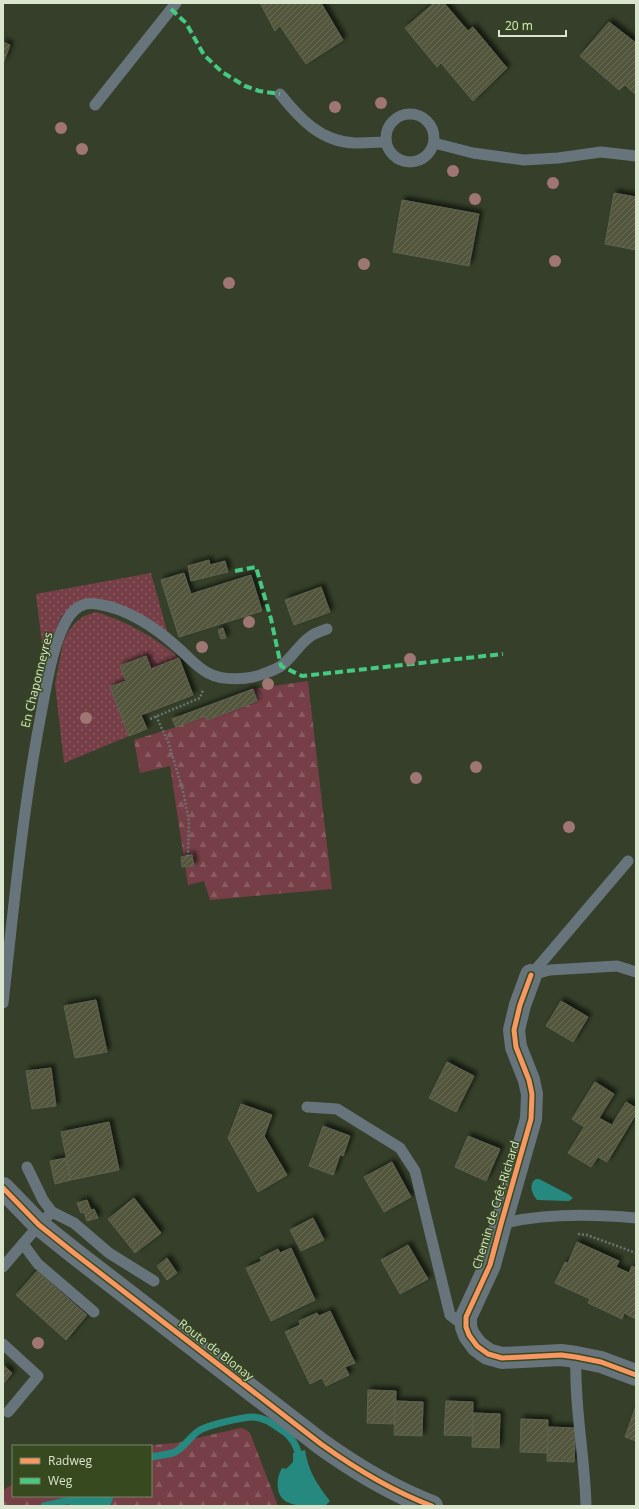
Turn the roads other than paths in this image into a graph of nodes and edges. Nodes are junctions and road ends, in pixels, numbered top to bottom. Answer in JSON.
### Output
{"nodes":[{"id":1,"x":176,"y":3,"type":"edge"},
{"id":2,"x":280,"y":94,"type":"dead end"},
{"id":3,"x":95,"y":106,"type":"dead end"},
{"id":4,"x":386,"y":142,"type":"junction"},
{"id":5,"x":434,"y":143,"type":"junction"},
{"id":6,"x":636,"y":156,"type":"edge"},
{"id":7,"x":327,"y":629,"type":"dead end"},
{"id":8,"x":628,"y":861,"type":"dead end"},
{"id":9,"x":636,"y":972,"type":"edge"},
{"id":10,"x":531,"y":975,"type":"junction"},
{"id":11,"x":3,"y":1003,"type":"edge"},
{"id":12,"x":307,"y":1107,"type":"dead end"},
{"id":13,"x":27,"y":1168,"type":"dead end"},
{"id":14,"x":3,"y":1188,"type":"edge"},
{"id":15,"x":45,"y":1218,"type":"junction"},
{"id":16,"x":636,"y":1218,"type":"edge"},
{"id":17,"x":500,"y":1224,"type":"junction"},
{"id":18,"x":23,"y":1244,"type":"junction"},
{"id":19,"x":3,"y":1267,"type":"edge"},
{"id":20,"x":154,"y":1281,"type":"dead end"},
{"id":21,"x":94,"y":1312,"type":"dead end"},
{"id":22,"x":466,"y":1327,"type":"junction"},
{"id":23,"x":3,"y":1344,"type":"edge"},
{"id":24,"x":576,"y":1357,"type":"junction"},
{"id":25,"x":636,"y":1375,"type":"edge"},
{"id":26,"x":8,"y":1412,"type":"dead end"},
{"id":27,"x":432,"y":1506,"type":"edge"},
{"id":28,"x":586,"y":1506,"type":"edge"}],
"edges":[{"from":1,"to":3,"type":"lane"},
{"from":2,"to":4,"type":"lane"},
{"from":4,"to":5,"type":"lane"},
{"from":4,"to":5,"type":"lane"},
{"from":5,"to":6,"type":"lane"},
{"from":7,"to":11,"type":"lane","name":"En Chaponneyres"},
{"from":8,"to":10,"type":"lane"},
{"from":9,"to":10,"type":"lane"},
{"from":10,"to":17,"type":"street","name":"Chemin de Crêt-Richard"},
{"from":12,"to":22,"type":"lane"},
{"from":13,"to":15,"type":"lane"},
{"from":14,"to":15,"type":"street","name":"Route de Blonay"},
{"from":15,"to":18,"type":"lane"},
{"from":15,"to":20,"type":"lane"},
{"from":15,"to":27,"type":"street","name":"Route de Blonay"},
{"from":16,"to":17,"type":"lane"},
{"from":17,"to":22,"type":"street","name":"Chemin de Crêt-Richard"},
{"from":18,"to":19,"type":"lane"},
{"from":18,"to":21,"type":"lane"},
{"from":22,"to":24,"type":"street"},
{"from":23,"to":26,"type":"lane"},
{"from":24,"to":25,"type":"street"},
{"from":24,"to":28,"type":"lane"}]}
